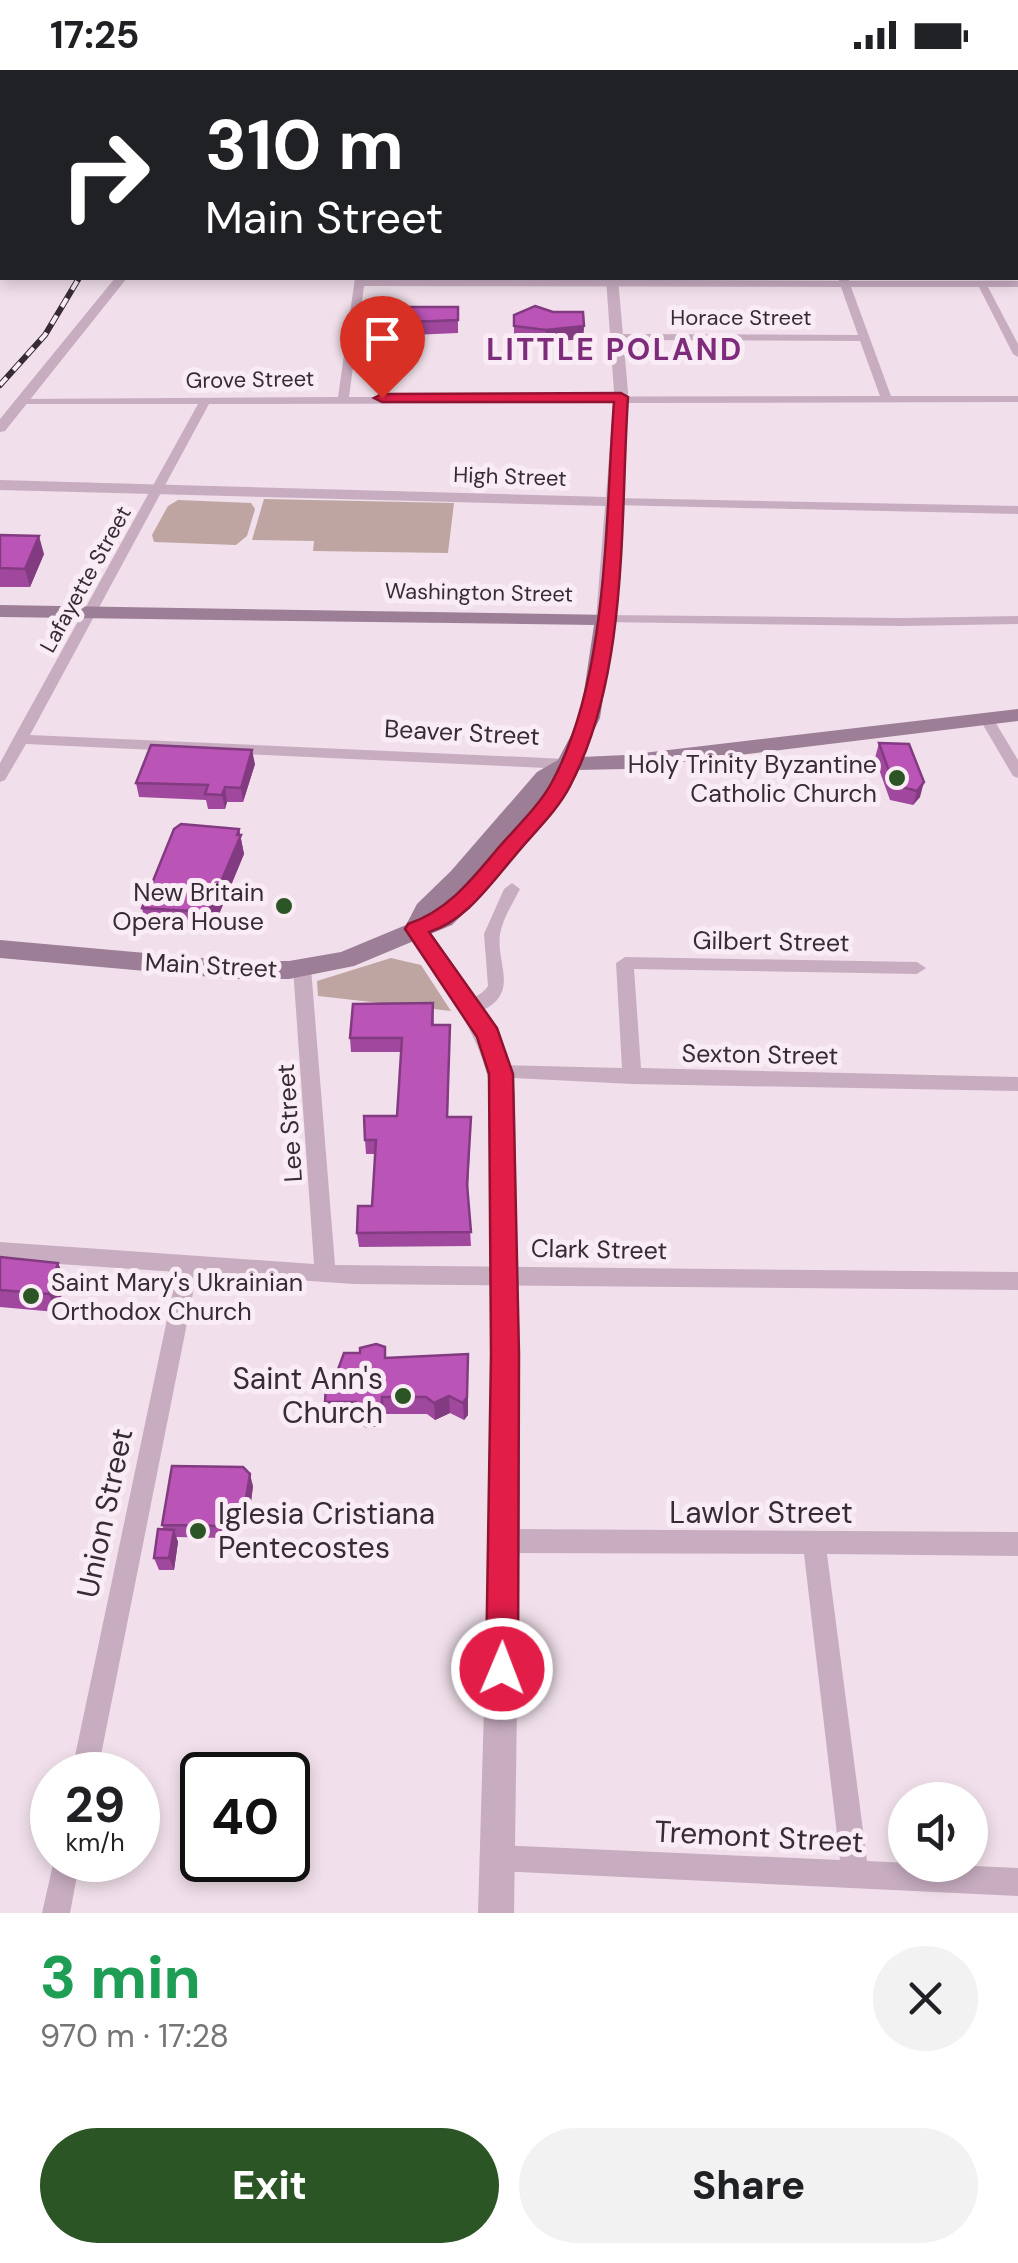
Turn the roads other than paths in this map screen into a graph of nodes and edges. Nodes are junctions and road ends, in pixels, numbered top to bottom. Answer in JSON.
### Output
{"nodes":[{"id":1,"x":119,"y":280,"type":"edge"},
{"id":2,"x":360,"y":280,"type":"edge"},
{"id":3,"x":612,"y":280,"type":"edge"},
{"id":4,"x":844,"y":281,"type":"edge"},
{"id":5,"x":982,"y":284,"type":"junction"},
{"id":6,"x":1018,"y":284,"type":"edge"},
{"id":7,"x":617,"y":337,"type":"junction"},
{"id":8,"x":865,"y":338,"type":"junction"},
{"id":9,"x":1014,"y":340,"type":"edge"},
{"id":10,"x":1018,"y":354,"type":"edge"},
{"id":11,"x":621,"y":397,"type":"junction"},
{"id":12,"x":343,"y":398,"type":"junction"},
{"id":13,"x":886,"y":398,"type":"junction"},
{"id":14,"x":1018,"y":399,"type":"edge"},
{"id":15,"x":206,"y":400,"type":"junction"},
{"id":16,"x":22,"y":401,"type":"junction"},
{"id":17,"x":0,"y":428,"type":"edge"},
{"id":18,"x":0,"y":485,"type":"edge"},
{"id":19,"x":157,"y":489,"type":"junction"},
{"id":20,"x":614,"y":502,"type":"junction"},
{"id":21,"x":1018,"y":510,"type":"edge"},
{"id":22,"x":0,"y":611,"type":"edge"},
{"id":23,"x":90,"y":612,"type":"junction"},
{"id":24,"x":605,"y":619,"type":"junction"},
{"id":25,"x":1018,"y":620,"type":"edge"},
{"id":26,"x":1018,"y":715,"type":"edge"},
{"id":27,"x":986,"y":718,"type":"junction"},
{"id":28,"x":20,"y":738,"type":"junction"},
{"id":29,"x":567,"y":764,"type":"junction"},
{"id":30,"x":1018,"y":773,"type":"edge"},
{"id":31,"x":0,"y":777,"type":"edge"},
{"id":32,"x":512,"y":889,"type":"dead end"},
{"id":33,"x":416,"y":929,"type":"junction"},
{"id":34,"x":0,"y":949,"type":"edge"},
{"id":35,"x":302,"y":968,"type":"junction"},
{"id":36,"x":916,"y":968,"type":"dead end"},
{"id":37,"x":470,"y":1008,"type":"junction"},
{"id":38,"x":500,"y":1072,"type":"junction"},
{"id":39,"x":632,"y":1076,"type":"junction"},
{"id":40,"x":1018,"y":1084,"type":"edge"},
{"id":41,"x":0,"y":1251,"type":"edge"},
{"id":42,"x":188,"y":1264,"type":"junction"},
{"id":43,"x":325,"y":1274,"type":"junction"},
{"id":44,"x":504,"y":1276,"type":"junction"},
{"id":45,"x":1018,"y":1281,"type":"edge"},
{"id":46,"x":504,"y":1541,"type":"junction"},
{"id":47,"x":814,"y":1544,"type":"junction"},
{"id":48,"x":1018,"y":1544,"type":"edge"},
{"id":49,"x":89,"y":1752,"type":"edge"},
{"id":50,"x":498,"y":1858,"type":"junction"},
{"id":51,"x":855,"y":1874,"type":"junction"},
{"id":52,"x":62,"y":1882,"type":"edge"},
{"id":53,"x":1018,"y":1882,"type":"edge"},
{"id":54,"x":56,"y":1913,"type":"edge"},
{"id":55,"x":496,"y":1913,"type":"edge"}],
"edges":[{"from":1,"to":16,"type":"street"},
{"from":2,"to":3,"type":"street"},
{"from":2,"to":12,"type":"street"},
{"from":3,"to":4,"type":"street"},
{"from":3,"to":7,"type":"street"},
{"from":4,"to":5,"type":"street"},
{"from":4,"to":8,"type":"street"},
{"from":5,"to":6,"type":"street"},
{"from":5,"to":9,"type":"street"},
{"from":7,"to":8,"type":"street","name":"Horace Street"},
{"from":7,"to":11,"type":"street"},
{"from":8,"to":13,"type":"street"},
{"from":9,"to":10,"type":"street"},
{"from":11,"to":12,"type":"street","name":"Grove Street"},
{"from":11,"to":13,"type":"street","name":"Grove Street"},
{"from":11,"to":20,"type":"street"},
{"from":12,"to":15,"type":"street","name":"Grove Street"},
{"from":13,"to":14,"type":"street","name":"Grove Street"},
{"from":15,"to":16,"type":"street","name":"Grove Street"},
{"from":15,"to":19,"type":"street","name":"Lafayette Street"},
{"from":16,"to":17,"type":"street"},
{"from":18,"to":19,"type":"street","name":"High Street"},
{"from":19,"to":20,"type":"street","name":"High Street"},
{"from":19,"to":23,"type":"street","name":"Lafayette Street"},
{"from":20,"to":21,"type":"street","name":"High Street"},
{"from":20,"to":24,"type":"street"},
{"from":22,"to":23,"type":"main road","name":"Washington Street"},
{"from":23,"to":24,"type":"main road","name":"Washington Street"},
{"from":23,"to":28,"type":"street","name":"Lafayette Street"},
{"from":24,"to":25,"type":"street","name":"Washington Street"},
{"from":24,"to":29,"type":"main road","name":"Main Street"},
{"from":26,"to":27,"type":"main road","name":"Beaver Street"},
{"from":27,"to":29,"type":"main road","name":"Beaver Street"},
{"from":27,"to":30,"type":"street"},
{"from":28,"to":29,"type":"street","name":"Beaver Street"},
{"from":28,"to":31,"type":"street","name":"Lafayette Street"},
{"from":29,"to":33,"type":"main road","name":"Main Street"},
{"from":32,"to":37,"type":"street"},
{"from":33,"to":35,"type":"main road","name":"Main Street"},
{"from":33,"to":37,"type":"street"},
{"from":34,"to":35,"type":"main road","name":"Main Street"},
{"from":35,"to":43,"type":"street","name":"Lee Street"},
{"from":36,"to":39,"type":"street","name":"Gilbert Street"},
{"from":37,"to":38,"type":"street"},
{"from":38,"to":39,"type":"street","name":"Sexton Street"},
{"from":38,"to":44,"type":"street"},
{"from":39,"to":40,"type":"street","name":"Sexton Street"},
{"from":41,"to":42,"type":"street","name":"Clark Street"},
{"from":42,"to":43,"type":"street","name":"Clark Street"},
{"from":42,"to":49,"type":"street","name":"Union Street"},
{"from":43,"to":44,"type":"street","name":"Clark Street"},
{"from":44,"to":45,"type":"street","name":"Clark Street"},
{"from":44,"to":46,"type":"street"},
{"from":46,"to":47,"type":"street","name":"Lawlor Street"},
{"from":46,"to":50,"type":"street"},
{"from":47,"to":48,"type":"street","name":"Lawlor Street"},
{"from":47,"to":51,"type":"street"},
{"from":50,"to":51,"type":"street","name":"Tremont Street"},
{"from":50,"to":55,"type":"street"},
{"from":51,"to":53,"type":"street","name":"Tremont Street"},
{"from":52,"to":54,"type":"street"}]}
